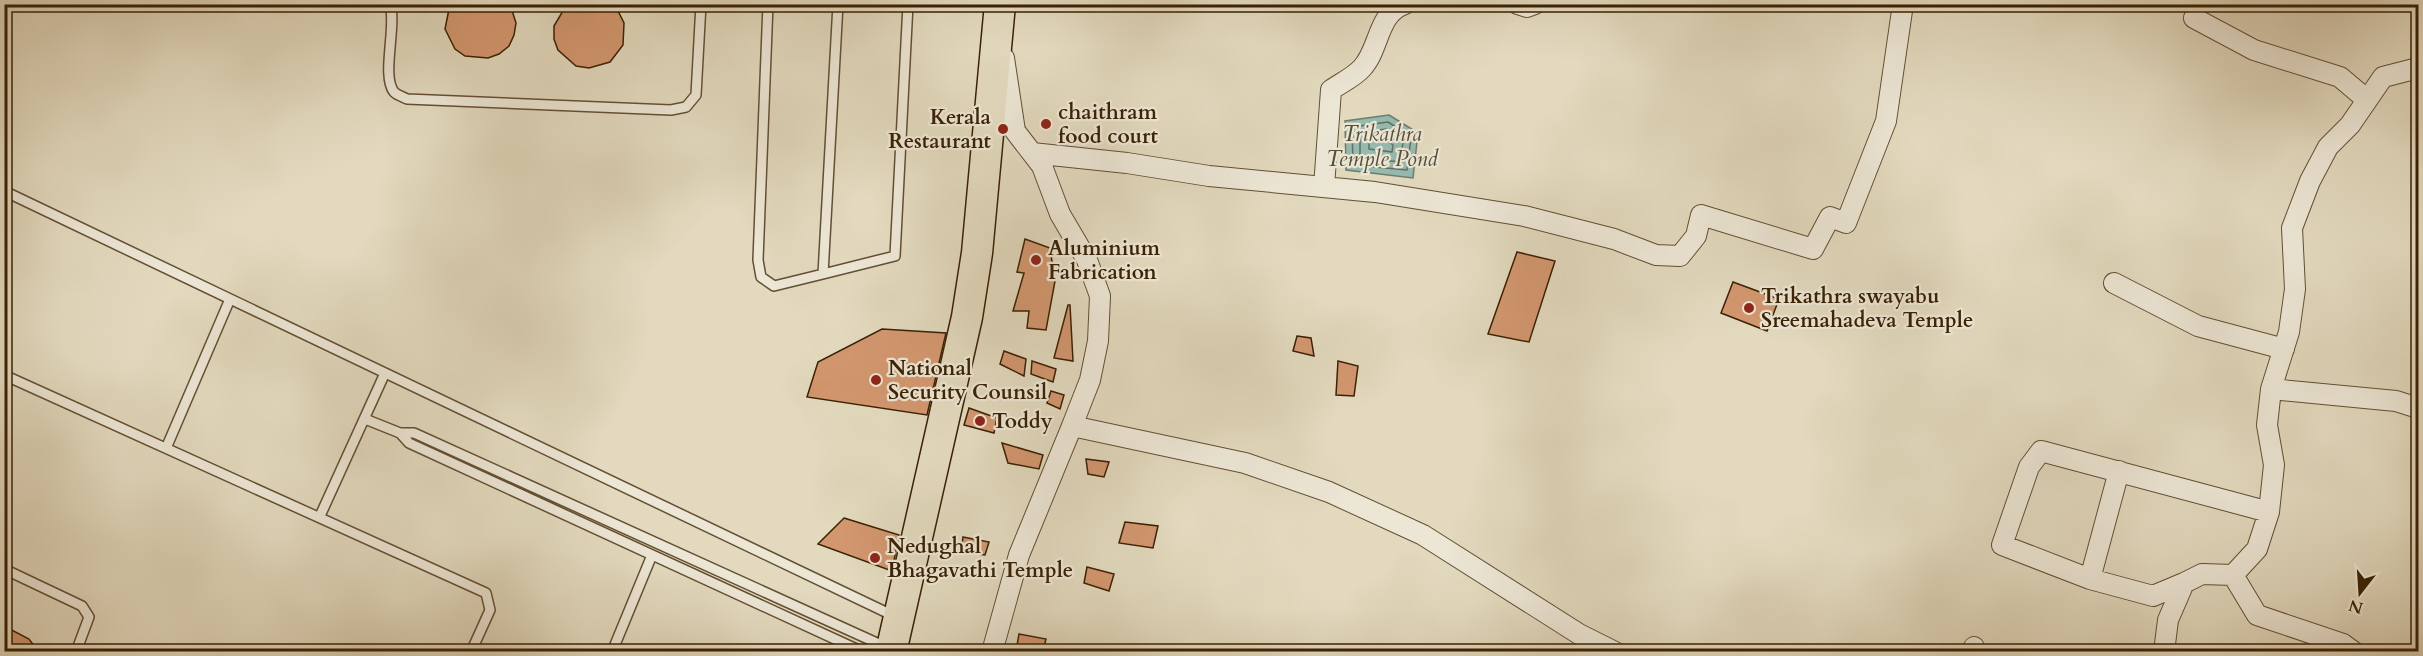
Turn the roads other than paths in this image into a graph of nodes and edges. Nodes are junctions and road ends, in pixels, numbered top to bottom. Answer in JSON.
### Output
{"nodes":[{"id":1,"x":390,"y":4,"type":"edge"},
{"id":2,"x":701,"y":4,"type":"edge"},
{"id":3,"x":768,"y":4,"type":"edge"},
{"id":4,"x":838,"y":4,"type":"edge"},
{"id":5,"x":908,"y":4,"type":"edge"},
{"id":6,"x":1405,"y":4,"type":"edge"},
{"id":7,"x":1518,"y":4,"type":"edge"},
{"id":8,"x":1535,"y":4,"type":"edge"},
{"id":9,"x":1903,"y":4,"type":"edge"},
{"id":10,"x":999,"y":12,"type":"edge"},
{"id":11,"x":2193,"y":18,"type":"dead end"},
{"id":12,"x":2418,"y":68,"type":"edge"},
{"id":13,"x":2366,"y":99,"type":"junction"},
{"id":14,"x":1032,"y":153,"type":"junction"},
{"id":15,"x":1324,"y":188,"type":"junction"},
{"id":16,"x":4,"y":191,"type":"edge"},
{"id":17,"x":823,"y":274,"type":"junction"},
{"id":18,"x":2114,"y":283,"type":"dead end"},
{"id":19,"x":230,"y":299,"type":"junction"},
{"id":20,"x":2284,"y":349,"type":"junction"},
{"id":21,"x":385,"y":373,"type":"junction"},
{"id":22,"x":4,"y":375,"type":"edge"},
{"id":23,"x":2271,"y":389,"type":"junction"},
{"id":24,"x":2418,"y":408,"type":"edge"},
{"id":25,"x":365,"y":419,"type":"junction"},
{"id":26,"x":1072,"y":426,"type":"junction"},
{"id":27,"x":400,"y":433,"type":"junction"},
{"id":28,"x":167,"y":446,"type":"junction"},
{"id":29,"x":2119,"y":471,"type":"junction"},
{"id":30,"x":2269,"y":512,"type":"junction"},
{"id":31,"x":320,"y":516,"type":"junction"},
{"id":32,"x":680,"y":554,"type":"junction"},
{"id":33,"x":652,"y":555,"type":"junction"},
{"id":34,"x":675,"y":566,"type":"junction"},
{"id":35,"x":4,"y":569,"type":"edge"},
{"id":36,"x":2233,"y":575,"type":"junction"},
{"id":37,"x":2090,"y":579,"type":"junction"},
{"id":38,"x":2184,"y":583,"type":"junction"},
{"id":39,"x":898,"y":619,"type":"junction"},
{"id":40,"x":80,"y":650,"type":"edge"},
{"id":41,"x":471,"y":651,"type":"edge"},
{"id":42,"x":612,"y":651,"type":"edge"},
{"id":43,"x":882,"y":651,"type":"edge"},
{"id":44,"x":992,"y":651,"type":"edge"},
{"id":45,"x":1615,"y":651,"type":"edge"},
{"id":46,"x":2164,"y":651,"type":"edge"},
{"id":47,"x":2354,"y":651,"type":"edge"}],
"edges":[{"from":1,"to":2,"type":"lane"},
{"from":3,"to":17,"type":"lane"},
{"from":4,"to":17,"type":"lane"},
{"from":5,"to":17,"type":"lane"},
{"from":6,"to":15,"type":"street"},
{"from":7,"to":8,"type":"street"},
{"from":9,"to":15,"type":"street"},
{"from":10,"to":14,"type":"street"},
{"from":10,"to":39,"type":"main road"},
{"from":11,"to":13,"type":"street"},
{"from":12,"to":13,"type":"street"},
{"from":13,"to":20,"type":"street"},
{"from":14,"to":15,"type":"street"},
{"from":14,"to":26,"type":"street"},
{"from":16,"to":19,"type":"lane"},
{"from":18,"to":20,"type":"street"},
{"from":19,"to":21,"type":"lane"},
{"from":19,"to":28,"type":"lane"},
{"from":20,"to":23,"type":"street"},
{"from":21,"to":25,"type":"lane"},
{"from":21,"to":39,"type":"lane"},
{"from":22,"to":28,"type":"lane"},
{"from":23,"to":24,"type":"street"},
{"from":23,"to":30,"type":"street"},
{"from":25,"to":27,"type":"lane"},
{"from":25,"to":31,"type":"lane"},
{"from":26,"to":44,"type":"street"},
{"from":26,"to":45,"type":"street"},
{"from":27,"to":32,"type":"lane"},
{"from":27,"to":33,"type":"lane"},
{"from":28,"to":31,"type":"lane"},
{"from":29,"to":30,"type":"street"},
{"from":29,"to":37,"type":"street"},
{"from":29,"to":37,"type":"street"},
{"from":30,"to":36,"type":"street"},
{"from":31,"to":41,"type":"lane"},
{"from":32,"to":34,"type":"lane"},
{"from":32,"to":43,"type":"lane"},
{"from":33,"to":34,"type":"lane"},
{"from":33,"to":42,"type":"lane"},
{"from":34,"to":43,"type":"lane"},
{"from":35,"to":40,"type":"lane"},
{"from":36,"to":38,"type":"street"},
{"from":36,"to":47,"type":"street"},
{"from":37,"to":38,"type":"street"},
{"from":38,"to":46,"type":"street"},
{"from":39,"to":43,"type":"main road"}]}
